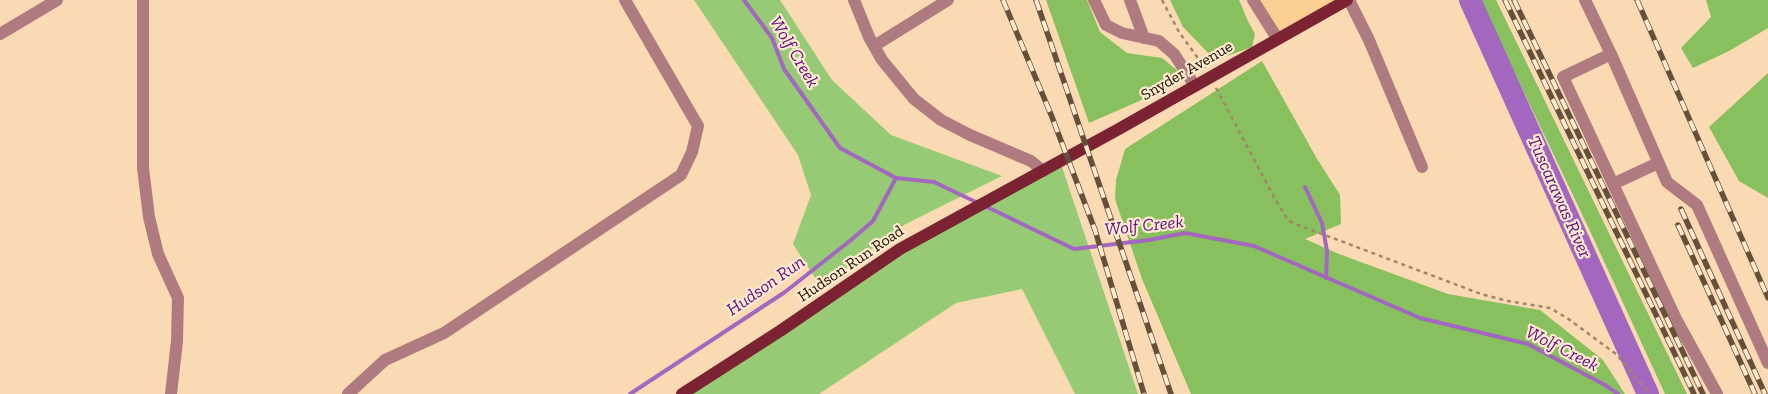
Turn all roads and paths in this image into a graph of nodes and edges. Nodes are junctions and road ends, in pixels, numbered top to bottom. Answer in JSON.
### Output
{"nodes":[{"id":1,"x":57,"y":0,"type":"edge"},
{"id":2,"x":143,"y":0,"type":"edge"},
{"id":3,"x":625,"y":0,"type":"edge"},
{"id":4,"x":854,"y":0,"type":"edge"},
{"id":5,"x":948,"y":0,"type":"edge"},
{"id":6,"x":1094,"y":0,"type":"edge"},
{"id":7,"x":1130,"y":0,"type":"edge"},
{"id":8,"x":1162,"y":0,"type":"edge"},
{"id":9,"x":1253,"y":0,"type":"edge"},
{"id":10,"x":1348,"y":0,"type":"edge"},
{"id":11,"x":1586,"y":0,"type":"edge"},
{"id":12,"x":0,"y":34,"type":"edge"},
{"id":13,"x":1144,"y":38,"type":"junction"},
{"id":14,"x":1278,"y":38,"type":"junction"},
{"id":15,"x":874,"y":46,"type":"junction"},
{"id":16,"x":1611,"y":54,"type":"junction"},
{"id":17,"x":1206,"y":69,"type":"dead end"},
{"id":18,"x":1195,"y":86,"type":"junction"},
{"id":19,"x":1215,"y":86,"type":"dead end"},
{"id":20,"x":1658,"y":163,"type":"junction"},
{"id":21,"x":1422,"y":167,"type":"dead end"},
{"id":22,"x":1043,"y":171,"type":"junction"},
{"id":23,"x":1613,"y":184,"type":"junction"},
{"id":24,"x":1768,"y":363,"type":"edge"},
{"id":25,"x":171,"y":394,"type":"edge"},
{"id":26,"x":348,"y":394,"type":"edge"},
{"id":27,"x":682,"y":394,"type":"edge"},
{"id":28,"x":1650,"y":394,"type":"edge"},
{"id":29,"x":1718,"y":394,"type":"edge"}],
"edges":[{"from":1,"to":12,"type":"street"},
{"from":2,"to":25,"type":"street"},
{"from":3,"to":26,"type":"street"},
{"from":4,"to":15,"type":"street"},
{"from":5,"to":15,"type":"street"},
{"from":6,"to":13,"type":"street"},
{"from":7,"to":13,"type":"street"},
{"from":8,"to":17,"type":"path"},
{"from":9,"to":14,"type":"street"},
{"from":10,"to":14,"type":"main road","name":"Snyder Avenue"},
{"from":10,"to":21,"type":"street"},
{"from":11,"to":16,"type":"street"},
{"from":13,"to":18,"type":"street"},
{"from":14,"to":18,"type":"main road","name":"Snyder Avenue"},
{"from":15,"to":22,"type":"street"},
{"from":16,"to":20,"type":"street"},
{"from":16,"to":23,"type":"street"},
{"from":18,"to":22,"type":"main road","name":"Snyder Avenue"},
{"from":19,"to":28,"type":"path"},
{"from":20,"to":23,"type":"street"},
{"from":20,"to":24,"type":"street"},
{"from":22,"to":27,"type":"main road","name":"Hudson Run Road"},
{"from":23,"to":29,"type":"street"}]}
